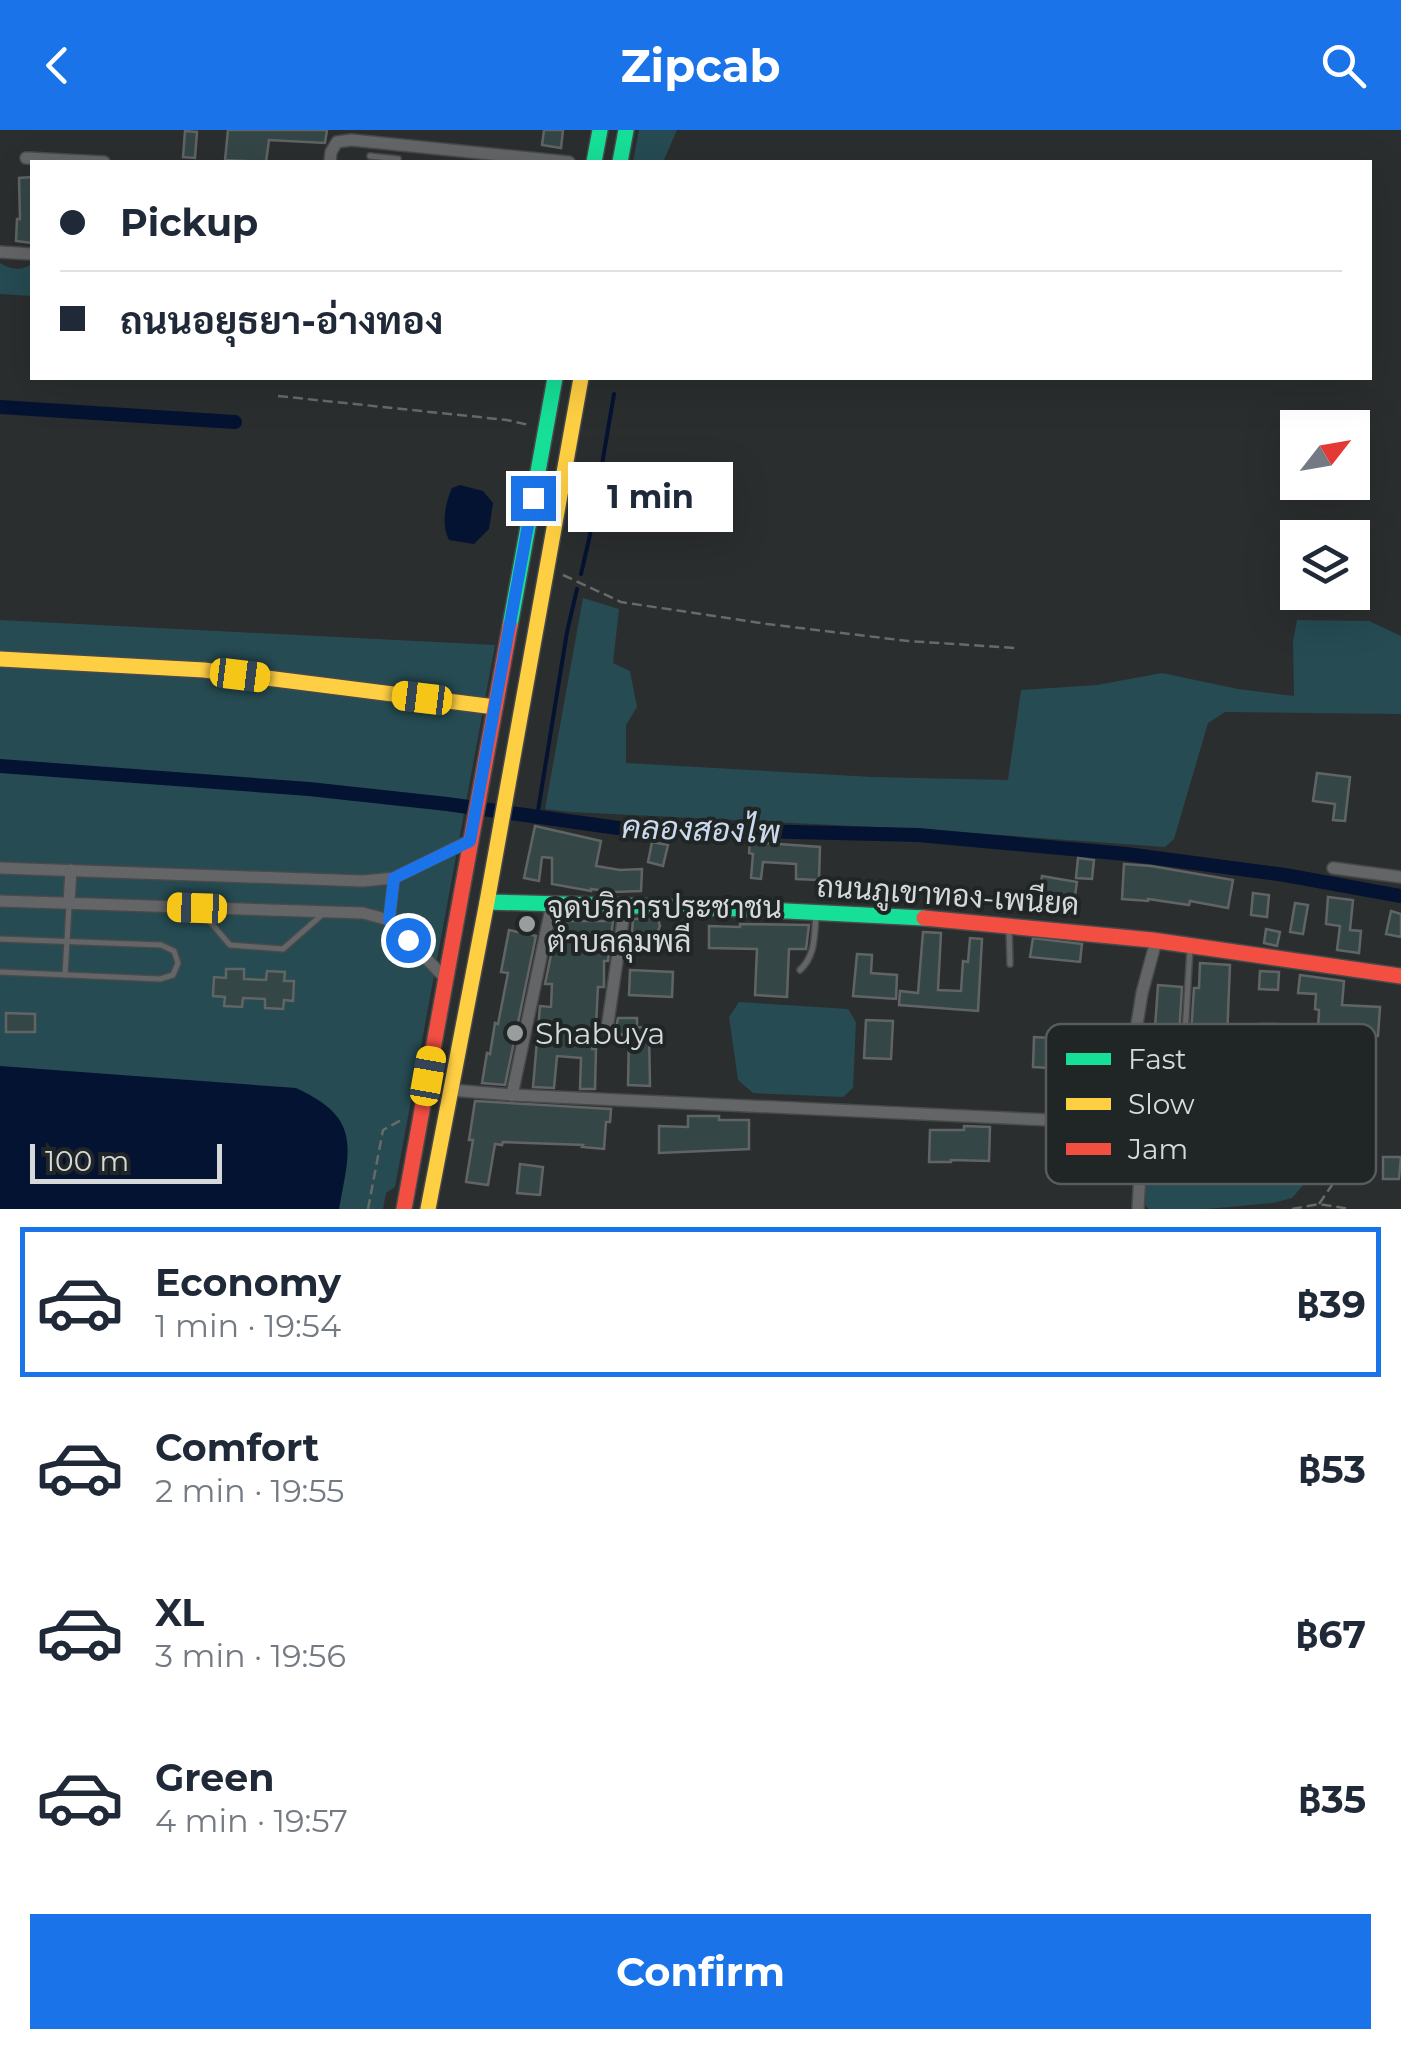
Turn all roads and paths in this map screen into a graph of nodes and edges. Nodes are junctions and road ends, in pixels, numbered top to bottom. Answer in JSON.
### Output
{"nodes":[{"id":1,"x":600,"y":130,"type":"edge"},
{"id":2,"x":626,"y":130,"type":"edge"},
{"id":3,"x":370,"y":156,"type":"dead end"},
{"id":4,"x":26,"y":158,"type":"dead end"},
{"id":5,"x":398,"y":159,"type":"dead end"},
{"id":6,"x":500,"y":159,"type":"edge"},
{"id":7,"x":65,"y":160,"type":"edge"},
{"id":8,"x":330,"y":160,"type":"edge"},
{"id":9,"x":594,"y":160,"type":"edge"},
{"id":10,"x":620,"y":160,"type":"edge"},
{"id":11,"x":0,"y":252,"type":"edge"},
{"id":12,"x":30,"y":254,"type":"edge"},
{"id":13,"x":555,"y":380,"type":"edge"},
{"id":14,"x":581,"y":380,"type":"edge"},
{"id":15,"x":278,"y":396,"type":"dead end"},
{"id":16,"x":546,"y":429,"type":"junction"},
{"id":17,"x":547,"y":570,"type":"junction"},
{"id":18,"x":1015,"y":648,"type":"dead end"},
{"id":19,"x":0,"y":659,"type":"edge"},
{"id":20,"x":495,"y":707,"type":"junction"},
{"id":21,"x":470,"y":841,"type":"junction"},
{"id":22,"x":0,"y":868,"type":"edge"},
{"id":23,"x":1333,"y":868,"type":"dead end"},
{"id":24,"x":71,"y":870,"type":"junction"},
{"id":25,"x":1401,"y":877,"type":"edge"},
{"id":26,"x":394,"y":878,"type":"junction"},
{"id":27,"x":0,"y":900,"type":"edge"},
{"id":28,"x":487,"y":902,"type":"junction"},
{"id":29,"x":69,"y":903,"type":"junction"},
{"id":30,"x":552,"y":904,"type":"junction"},
{"id":31,"x":625,"y":906,"type":"junction"},
{"id":32,"x":197,"y":908,"type":"junction"},
{"id":33,"x":325,"y":912,"type":"junction"},
{"id":34,"x":816,"y":913,"type":"junction"},
{"id":35,"x":389,"y":920,"type":"junction"},
{"id":36,"x":1009,"y":924,"type":"junction"},
{"id":37,"x":0,"y":939,"type":"edge"},
{"id":38,"x":1156,"y":940,"type":"junction"},
{"id":39,"x":67,"y":942,"type":"junction"},
{"id":40,"x":1190,"y":946,"type":"junction"},
{"id":41,"x":1010,"y":964,"type":"dead end"},
{"id":42,"x":800,"y":970,"type":"dead end"},
{"id":43,"x":0,"y":972,"type":"edge"},
{"id":44,"x":65,"y":975,"type":"junction"},
{"id":45,"x":1401,"y":976,"type":"edge"},
{"id":46,"x":445,"y":978,"type":"junction"},
{"id":47,"x":1137,"y":1024,"type":"edge"},
{"id":48,"x":1186,"y":1024,"type":"edge"},
{"id":49,"x":607,"y":1029,"type":"dead end"},
{"id":50,"x":450,"y":1090,"type":"junction"},
{"id":51,"x":512,"y":1095,"type":"junction"},
{"id":52,"x":422,"y":1109,"type":"junction"},
{"id":53,"x":1046,"y":1120,"type":"edge"},
{"id":54,"x":1139,"y":1184,"type":"edge"},
{"id":55,"x":1332,"y":1184,"type":"edge"},
{"id":56,"x":1319,"y":1204,"type":"junction"},
{"id":57,"x":368,"y":1209,"type":"edge"},
{"id":58,"x":404,"y":1209,"type":"edge"},
{"id":59,"x":428,"y":1209,"type":"edge"},
{"id":60,"x":1138,"y":1209,"type":"edge"},
{"id":61,"x":1292,"y":1209,"type":"edge"},
{"id":62,"x":1350,"y":1209,"type":"edge"}],
"edges":[{"from":1,"to":9,"type":"main road"},
{"from":2,"to":10,"type":"main road"},
{"from":3,"to":5,"type":"lane"},
{"from":4,"to":7,"type":"street"},
{"from":6,"to":8,"type":"street"},
{"from":11,"to":12,"type":"street"},
{"from":13,"to":16,"type":"main road"},
{"from":14,"to":17,"type":"main road"},
{"from":15,"to":16,"type":"path"},
{"from":16,"to":20,"type":"main road"},
{"from":17,"to":18,"type":"path"},
{"from":17,"to":28,"type":"main road"},
{"from":19,"to":20,"type":"main road"},
{"from":20,"to":21,"type":"main road"},
{"from":21,"to":26,"type":"street"},
{"from":21,"to":46,"type":"main road"},
{"from":22,"to":24,"type":"street"},
{"from":23,"to":25,"type":"street"},
{"from":24,"to":26,"type":"street"},
{"from":24,"to":29,"type":"street"},
{"from":26,"to":35,"type":"street"},
{"from":27,"to":29,"type":"street"},
{"from":28,"to":30,"type":"main road","name":"ถนนภูเขาทอง-เพนียด"},
{"from":28,"to":50,"type":"main road"},
{"from":29,"to":32,"type":"street"},
{"from":29,"to":39,"type":"lane"},
{"from":30,"to":31,"type":"main road","name":"ถนนภูเขาทอง-เพนียด"},
{"from":30,"to":51,"type":"street"},
{"from":31,"to":34,"type":"main road","name":"ถนนภูเขาทอง-เพนียด"},
{"from":31,"to":49,"type":"street"},
{"from":32,"to":33,"type":"street"},
{"from":32,"to":33,"type":"lane"},
{"from":33,"to":35,"type":"street"},
{"from":34,"to":36,"type":"main road","name":"ถนนภูเขาทอง-เพนียด"},
{"from":34,"to":42,"type":"lane"},
{"from":35,"to":46,"type":"street"},
{"from":36,"to":38,"type":"main road","name":"ถนนภูเขาทอง-เพนียด"},
{"from":36,"to":41,"type":"lane"},
{"from":37,"to":39,"type":"lane"},
{"from":38,"to":40,"type":"main road","name":"ถนนภูเขาทอง-เพนียด"},
{"from":38,"to":47,"type":"street"},
{"from":39,"to":44,"type":"lane"},
{"from":39,"to":44,"type":"lane"},
{"from":40,"to":45,"type":"main road","name":"ถนนภูเขาทอง-เพนียด"},
{"from":40,"to":48,"type":"lane"},
{"from":43,"to":44,"type":"lane"},
{"from":46,"to":52,"type":"main road"},
{"from":50,"to":51,"type":"street"},
{"from":50,"to":59,"type":"main road"},
{"from":51,"to":53,"type":"street"},
{"from":52,"to":57,"type":"path"},
{"from":52,"to":58,"type":"main road"},
{"from":54,"to":60,"type":"street"},
{"from":55,"to":56,"type":"path"},
{"from":56,"to":61,"type":"path"},
{"from":56,"to":62,"type":"path"}]}
